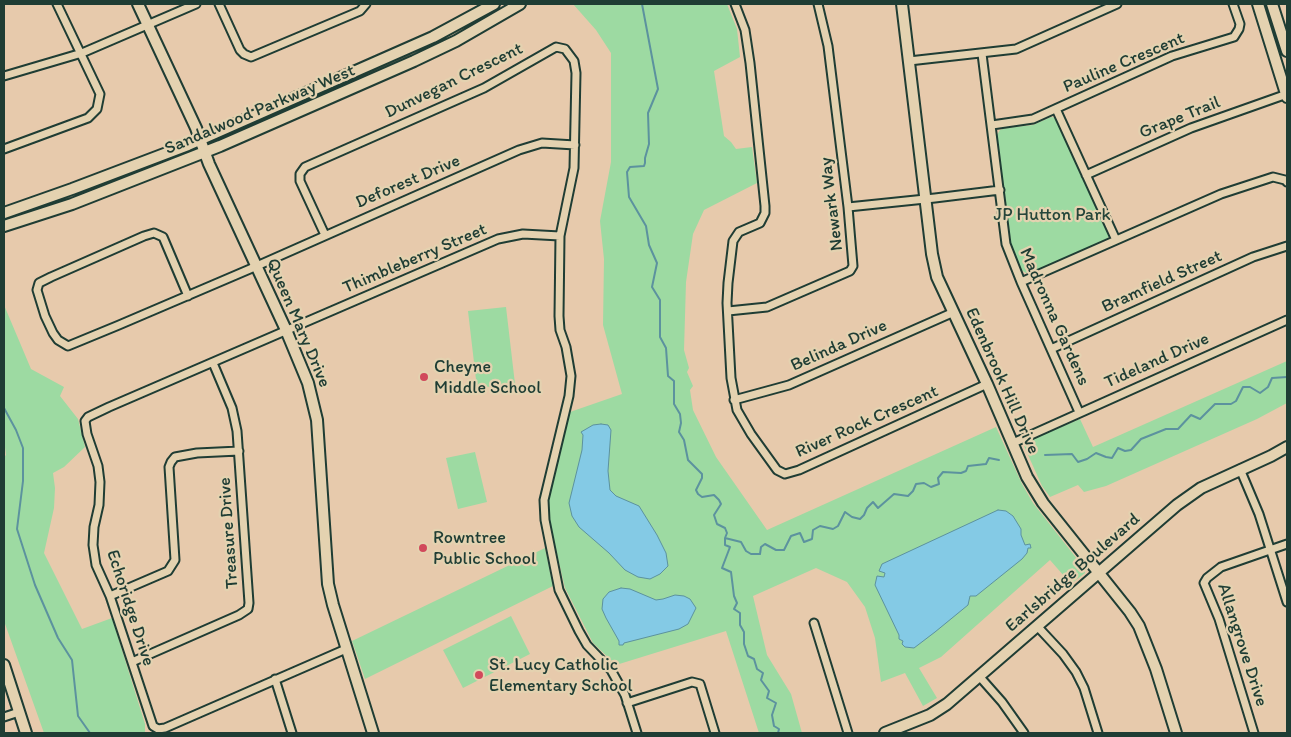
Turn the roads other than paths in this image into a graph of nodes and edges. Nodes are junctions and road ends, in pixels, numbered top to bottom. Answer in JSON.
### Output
{"nodes":[{"id":1,"x":57,"y":4,"type":"edge"},
{"id":2,"x":138,"y":4,"type":"edge"},
{"id":3,"x":196,"y":4,"type":"edge"},
{"id":4,"x":218,"y":4,"type":"edge"},
{"id":5,"x":366,"y":4,"type":"edge"},
{"id":6,"x":494,"y":4,"type":"edge"},
{"id":7,"x":520,"y":4,"type":"edge"},
{"id":8,"x":735,"y":4,"type":"edge"},
{"id":9,"x":818,"y":4,"type":"edge"},
{"id":10,"x":902,"y":4,"type":"edge"},
{"id":11,"x":1117,"y":4,"type":"edge"},
{"id":12,"x":1234,"y":4,"type":"edge"},
{"id":13,"x":1258,"y":4,"type":"edge"},
{"id":14,"x":1272,"y":4,"type":"edge"},
{"id":15,"x":148,"y":26,"type":"junction"},
{"id":16,"x":1287,"y":51,"type":"edge"},
{"id":17,"x":82,"y":53,"type":"junction"},
{"id":18,"x":982,"y":54,"type":"junction"},
{"id":19,"x":909,"y":61,"type":"junction"},
{"id":20,"x":4,"y":76,"type":"edge"},
{"id":21,"x":1287,"y":95,"type":"edge"},
{"id":22,"x":1056,"y":109,"type":"junction"},
{"id":23,"x":992,"y":125,"type":"junction"},
{"id":24,"x":200,"y":140,"type":"junction"},
{"id":25,"x":575,"y":145,"type":"junction"},
{"id":26,"x":4,"y":149,"type":"edge"},
{"id":27,"x":205,"y":152,"type":"junction"},
{"id":28,"x":1086,"y":175,"type":"junction"},
{"id":29,"x":1287,"y":182,"type":"edge"},
{"id":30,"x":1000,"y":190,"type":"junction"},
{"id":31,"x":925,"y":200,"type":"junction"},
{"id":32,"x":848,"y":207,"type":"junction"},
{"id":33,"x":4,"y":213,"type":"edge"},
{"id":34,"x":4,"y":226,"type":"edge"},
{"id":35,"x":325,"y":235,"type":"junction"},
{"id":36,"x":560,"y":236,"type":"junction"},
{"id":37,"x":1116,"y":240,"type":"junction"},
{"id":38,"x":1287,"y":246,"type":"edge"},
{"id":39,"x":257,"y":266,"type":"junction"},
{"id":40,"x":1021,"y":282,"type":"junction"},
{"id":41,"x":188,"y":296,"type":"junction"},
{"id":42,"x":728,"y":311,"type":"junction"},
{"id":43,"x":954,"y":312,"type":"junction"},
{"id":44,"x":1287,"y":320,"type":"edge"},
{"id":45,"x":286,"y":330,"type":"junction"},
{"id":46,"x":1051,"y":349,"type":"junction"},
{"id":47,"x":213,"y":363,"type":"junction"},
{"id":48,"x":987,"y":384,"type":"junction"},
{"id":49,"x":734,"y":400,"type":"junction"},
{"id":50,"x":1079,"y":412,"type":"junction"},
{"id":51,"x":1013,"y":443,"type":"junction"},
{"id":52,"x":1287,"y":447,"type":"edge"},
{"id":53,"x":239,"y":451,"type":"junction"},
{"id":54,"x":1240,"y":469,"type":"junction"},
{"id":55,"x":1287,"y":544,"type":"edge"},
{"id":56,"x":1271,"y":548,"type":"junction"},
{"id":57,"x":1098,"y":572,"type":"junction"},
{"id":58,"x":110,"y":596,"type":"junction"},
{"id":59,"x":1287,"y":602,"type":"edge"},
{"id":60,"x":814,"y":623,"type":"dead end"},
{"id":61,"x":1037,"y":626,"type":"junction"},
{"id":62,"x":346,"y":649,"type":"junction"},
{"id":63,"x":132,"y":662,"type":"junction"},
{"id":64,"x":4,"y":665,"type":"edge"},
{"id":65,"x":978,"y":676,"type":"junction"},
{"id":66,"x":275,"y":679,"type":"junction"},
{"id":67,"x":627,"y":703,"type":"junction"},
{"id":68,"x":19,"y":712,"type":"junction"},
{"id":69,"x":4,"y":717,"type":"edge"},
{"id":70,"x":26,"y":733,"type":"edge"},
{"id":71,"x":292,"y":733,"type":"edge"},
{"id":72,"x":373,"y":733,"type":"edge"},
{"id":73,"x":636,"y":733,"type":"edge"},
{"id":74,"x":715,"y":733,"type":"edge"},
{"id":75,"x":848,"y":733,"type":"edge"},
{"id":76,"x":885,"y":733,"type":"edge"},
{"id":77,"x":1024,"y":733,"type":"edge"},
{"id":78,"x":1098,"y":733,"type":"edge"},
{"id":79,"x":1176,"y":733,"type":"edge"},
{"id":80,"x":1254,"y":733,"type":"edge"}],
"edges":[{"from":1,"to":17,"type":"street"},
{"from":2,"to":15,"type":"street","name":"Queen Mary Drive"},
{"from":3,"to":15,"type":"street"},
{"from":4,"to":5,"type":"street"},
{"from":6,"to":24,"type":"street","name":"Sandalwood Parkway West"},
{"from":7,"to":27,"type":"street","name":"Sandalwood Parkway West"},
{"from":8,"to":42,"type":"street","name":"River Rock Crescent"},
{"from":9,"to":32,"type":"street","name":"Newark Way"},
{"from":10,"to":19,"type":"street","name":"Edenbrook Hill Drive"},
{"from":11,"to":18,"type":"street"},
{"from":12,"to":22,"type":"street","name":"Pauline Crescent"},
{"from":13,"to":21,"type":"street"},
{"from":14,"to":16,"type":"street"},
{"from":15,"to":17,"type":"street"},
{"from":15,"to":24,"type":"street","name":"Queen Mary Drive"},
{"from":17,"to":20,"type":"street"},
{"from":17,"to":26,"type":"street"},
{"from":18,"to":19,"type":"street"},
{"from":18,"to":23,"type":"street","name":"Madronna Gardens"},
{"from":19,"to":31,"type":"street","name":"Edenbrook Hill Drive"},
{"from":21,"to":28,"type":"street","name":"Grape Trail"},
{"from":22,"to":23,"type":"street","name":"Pauline Crescent"},
{"from":22,"to":28,"type":"street"},
{"from":23,"to":30,"type":"street","name":"Madronna Gardens"},
{"from":24,"to":27,"type":"street","name":"Queen Mary Drive"},
{"from":24,"to":33,"type":"street","name":"Sandalwood Parkway West"},
{"from":25,"to":35,"type":"street","name":"Deforest Drive"},
{"from":25,"to":35,"type":"street","name":"Dunvegan Crescent"},
{"from":25,"to":36,"type":"street","name":"Dunvegan Crescent"},
{"from":27,"to":34,"type":"street","name":"Sandalwood Parkway West"},
{"from":27,"to":39,"type":"street","name":"Queen Mary Drive"},
{"from":28,"to":37,"type":"street"},
{"from":29,"to":37,"type":"street"},
{"from":30,"to":31,"type":"street"},
{"from":30,"to":40,"type":"street","name":"Madronna Gardens"},
{"from":31,"to":32,"type":"street"},
{"from":31,"to":43,"type":"street","name":"Edenbrook Hill Drive"},
{"from":32,"to":42,"type":"street","name":"Newark Way"},
{"from":35,"to":39,"type":"street","name":"Deforest Drive"},
{"from":36,"to":45,"type":"street","name":"Thimbleberry Street"},
{"from":36,"to":67,"type":"street","name":"Dunvegan Crescent"},
{"from":37,"to":40,"type":"street"},
{"from":38,"to":46,"type":"street","name":"Bramfield Street"},
{"from":39,"to":41,"type":"street","name":"Deforest Drive"},
{"from":39,"to":45,"type":"street","name":"Queen Mary Drive"},
{"from":40,"to":46,"type":"street","name":"Madronna Gardens"},
{"from":41,"to":41,"type":"street","name":"Deforest Drive"},
{"from":42,"to":49,"type":"street","name":"River Rock Crescent"},
{"from":43,"to":48,"type":"street","name":"Edenbrook Hill Drive"},
{"from":43,"to":49,"type":"street","name":"Belinda Drive"},
{"from":44,"to":50,"type":"street","name":"Tideland Drive"},
{"from":45,"to":47,"type":"street","name":"Echoridge Drive"},
{"from":45,"to":62,"type":"street","name":"Queen Mary Drive"},
{"from":46,"to":50,"type":"street","name":"Madronna Gardens"},
{"from":47,"to":53,"type":"street","name":"Treasure Drive"},
{"from":47,"to":58,"type":"street","name":"Echoridge Drive"},
{"from":48,"to":49,"type":"street","name":"River Rock Crescent"},
{"from":48,"to":51,"type":"street","name":"Edenbrook Hill Drive"},
{"from":50,"to":51,"type":"street","name":"Tideland Drive"},
{"from":51,"to":57,"type":"street","name":"Edenbrook Hill Drive"},
{"from":52,"to":54,"type":"street","name":"Earlsbridge Boulevard"},
{"from":53,"to":58,"type":"street"},
{"from":53,"to":63,"type":"street","name":"Treasure Drive"},
{"from":54,"to":56,"type":"street"},
{"from":54,"to":57,"type":"street","name":"Earlsbridge Boulevard"},
{"from":55,"to":56,"type":"street"},
{"from":56,"to":59,"type":"street"},
{"from":56,"to":80,"type":"street","name":"Allangrove Drive"},
{"from":57,"to":61,"type":"street","name":"Earlsbridge Boulevard"},
{"from":57,"to":79,"type":"street","name":"Edenbrook Hill Drive"},
{"from":58,"to":63,"type":"street","name":"Echoridge Drive"},
{"from":60,"to":75,"type":"street"},
{"from":61,"to":65,"type":"street","name":"Earlsbridge Boulevard"},
{"from":61,"to":78,"type":"street"},
{"from":62,"to":66,"type":"street","name":"Echoridge Drive"},
{"from":62,"to":72,"type":"street","name":"Queen Mary Drive"},
{"from":63,"to":66,"type":"street","name":"Echoridge Drive"},
{"from":64,"to":68,"type":"street"},
{"from":65,"to":76,"type":"street","name":"Earlsbridge Boulevard"},
{"from":65,"to":77,"type":"street"},
{"from":66,"to":71,"type":"street"},
{"from":67,"to":73,"type":"street","name":"Dunvegan Crescent"},
{"from":67,"to":74,"type":"street"},
{"from":68,"to":69,"type":"street"},
{"from":68,"to":70,"type":"street"}]}
